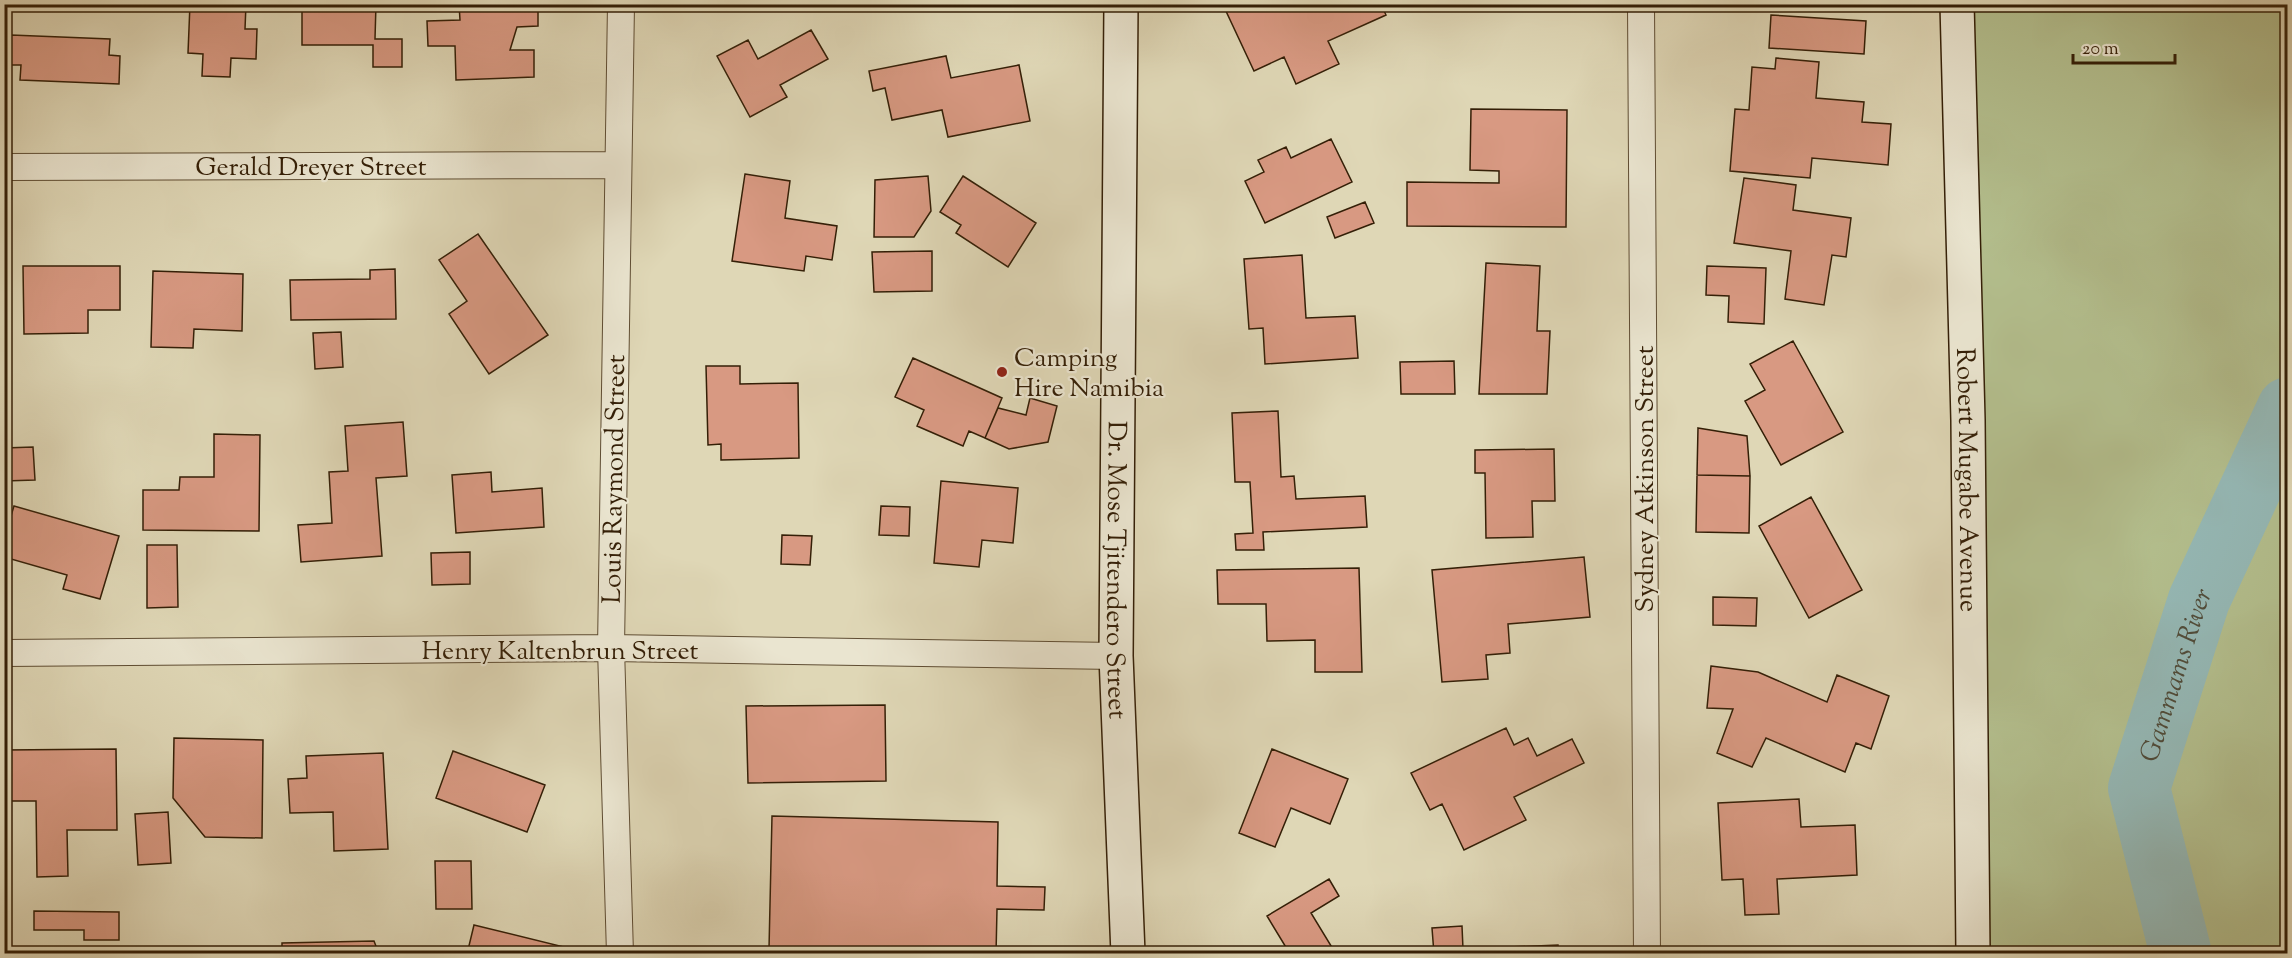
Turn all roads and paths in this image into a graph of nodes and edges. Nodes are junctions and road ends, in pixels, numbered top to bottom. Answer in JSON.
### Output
{"nodes":[{"id":1,"x":621,"y":4,"type":"edge"},
{"id":2,"x":1121,"y":4,"type":"edge"},
{"id":3,"x":1641,"y":4,"type":"edge"},
{"id":4,"x":1957,"y":4,"type":"edge"},
{"id":5,"x":618,"y":165,"type":"junction"},
{"id":6,"x":4,"y":167,"type":"edge"},
{"id":7,"x":610,"y":648,"type":"junction"},
{"id":8,"x":4,"y":653,"type":"edge"},
{"id":9,"x":1116,"y":656,"type":"junction"},
{"id":10,"x":620,"y":954,"type":"edge"},
{"id":11,"x":1128,"y":954,"type":"edge"},
{"id":12,"x":1647,"y":954,"type":"edge"},
{"id":13,"x":1973,"y":954,"type":"edge"}],
"edges":[{"from":1,"to":5,"type":"street","name":"Louis Raymond Street"},
{"from":2,"to":9,"type":"street","name":"Dr. Mose Tjitendero Street"},
{"from":3,"to":12,"type":"street","name":"Sydney Atkinson Street"},
{"from":4,"to":13,"type":"street","name":"Robert Mugabe Avenue"},
{"from":5,"to":6,"type":"street","name":"Gerald Dreyer Street"},
{"from":5,"to":7,"type":"street","name":"Louis Raymond Street"},
{"from":7,"to":8,"type":"street","name":"Henry Kaltenbrun Street"},
{"from":7,"to":9,"type":"street","name":"Henry Kaltenbrun Street"},
{"from":7,"to":10,"type":"street","name":"Louis Raymond Street"},
{"from":9,"to":11,"type":"street","name":"Dr. Mose Tjitendero Street"}]}
